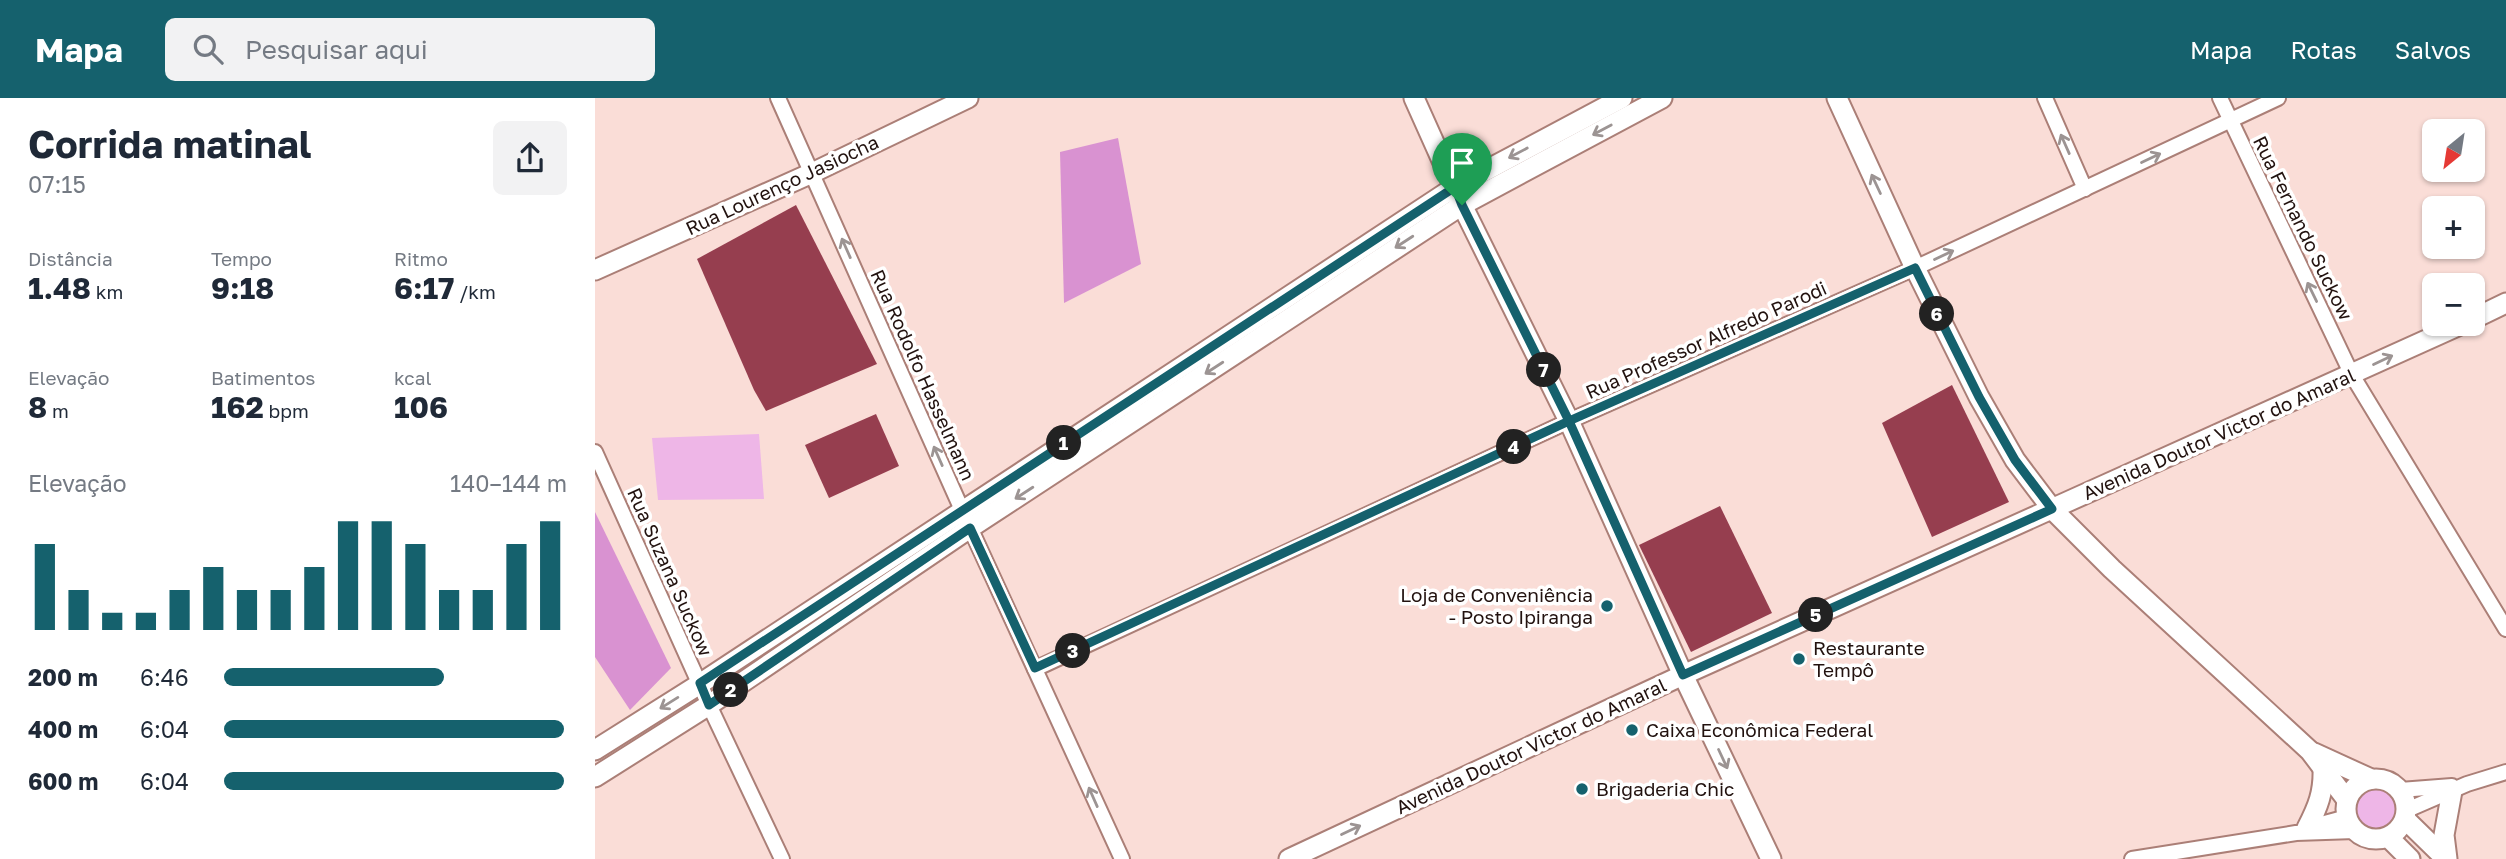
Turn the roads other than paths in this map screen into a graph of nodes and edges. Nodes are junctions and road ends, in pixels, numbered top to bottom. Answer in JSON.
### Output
{"nodes":[{"id":1,"x":778,"y":98,"type":"edge"},
{"id":2,"x":968,"y":98,"type":"edge"},
{"id":3,"x":1415,"y":98,"type":"edge"},
{"id":4,"x":1622,"y":98,"type":"edge"},
{"id":5,"x":1662,"y":98,"type":"edge"},
{"id":6,"x":1837,"y":98,"type":"edge"},
{"id":7,"x":2045,"y":98,"type":"edge"},
{"id":8,"x":2220,"y":98,"type":"edge"},
{"id":9,"x":2278,"y":98,"type":"edge"},
{"id":10,"x":2230,"y":121,"type":"junction"},
{"id":11,"x":813,"y":173,"type":"junction"},
{"id":12,"x":2085,"y":189,"type":"junction"},
{"id":13,"x":1458,"y":196,"type":"junction"},
{"id":14,"x":1915,"y":268,"type":"junction"},
{"id":15,"x":595,"y":270,"type":"edge"},
{"id":16,"x":2506,"y":303,"type":"edge"},
{"id":17,"x":2485,"y":313,"type":"edge"},
{"id":18,"x":2436,"y":336,"type":"edge"},
{"id":19,"x":2352,"y":375,"type":"junction"},
{"id":20,"x":1569,"y":421,"type":"junction"},
{"id":21,"x":595,"y":452,"type":"edge"},
{"id":22,"x":2052,"y":509,"type":"junction"},
{"id":23,"x":962,"y":510,"type":"junction"},
{"id":24,"x":970,"y":528,"type":"junction"},
{"id":25,"x":2506,"y":629,"type":"edge"},
{"id":26,"x":1035,"y":668,"type":"junction"},
{"id":27,"x":1683,"y":675,"type":"junction"},
{"id":28,"x":700,"y":683,"type":"junction"},
{"id":29,"x":709,"y":705,"type":"junction"},
{"id":30,"x":640,"y":721,"type":"junction"},
{"id":31,"x":652,"y":741,"type":"junction"},
{"id":32,"x":595,"y":750,"type":"edge"},
{"id":33,"x":2310,"y":751,"type":"junction"},
{"id":34,"x":2323,"y":767,"type":"junction"},
{"id":35,"x":2506,"y":772,"type":"edge"},
{"id":36,"x":595,"y":777,"type":"edge"},
{"id":37,"x":2371,"y":779,"type":"junction"},
{"id":38,"x":2459,"y":787,"type":"junction"},
{"id":39,"x":2400,"y":790,"type":"junction"},
{"id":40,"x":2406,"y":814,"type":"junction"},
{"id":41,"x":2350,"y":816,"type":"junction"},
{"id":42,"x":2301,"y":831,"type":"junction"},
{"id":43,"x":2388,"y":837,"type":"junction"},
{"id":44,"x":782,"y":859,"type":"edge"},
{"id":45,"x":1122,"y":859,"type":"edge"},
{"id":46,"x":1289,"y":859,"type":"edge"},
{"id":47,"x":1771,"y":859,"type":"edge"},
{"id":48,"x":2132,"y":859,"type":"edge"},
{"id":49,"x":2410,"y":859,"type":"edge"},
{"id":50,"x":2446,"y":859,"type":"edge"}],
"edges":[{"from":1,"to":11,"type":"street","name":"Rua Rodolfo Hasselmann"},
{"from":2,"to":11,"type":"main road","name":"Rua Lourenço Jasiocha"},
{"from":3,"to":13,"type":"main road"},
{"from":4,"to":13,"type":"main road","one_way":true},
{"from":5,"to":13,"type":"main road","one_way":true},
{"from":14,"to":6,"type":"main road","one_way":true},
{"from":12,"to":7,"type":"street","one_way":true},
{"from":8,"to":10,"type":"street","name":"Rua Fernando Suckow"},
{"from":9,"to":10,"type":"street","name":"Rua Professor Alfredo Parodi"},
{"from":12,"to":10,"type":"street","name":"Rua Professor Alfredo Parodi","one_way":true},
{"from":19,"to":10,"type":"street","name":"Rua Fernando Suckow","one_way":true},
{"from":11,"to":15,"type":"main road","name":"Rua Lourenço Jasiocha"},
{"from":23,"to":11,"type":"street","name":"Rua Rodolfo Hasselmann","one_way":true},
{"from":14,"to":12,"type":"street","name":"Rua Professor Alfredo Parodi","one_way":true},
{"from":13,"to":20,"type":"main road"},
{"from":13,"to":23,"type":"main road"},
{"from":13,"to":24,"type":"main road","one_way":true},
{"from":14,"to":20,"type":"street","name":"Rua Professor Alfredo Parodi"},
{"from":14,"to":22,"type":"main road"},
{"from":16,"to":17,"type":"main road"},
{"from":19,"to":18,"type":"main road","name":"Avenida Doutor Victor do Amaral","one_way":true},
{"from":19,"to":22,"type":"main road","name":"Avenida Doutor Victor do Amaral"},
{"from":19,"to":25,"type":"street","name":"Rua Fernando Suckow"},
{"from":20,"to":26,"type":"street","name":"Rua Professor Alfredo Parodi"},
{"from":20,"to":27,"type":"main road"},
{"from":21,"to":28,"type":"street","name":"Rua Suzana Suckow"},
{"from":22,"to":27,"type":"main road","name":"Avenida Doutor Victor do Amaral"},
{"from":22,"to":33,"type":"main road"},
{"from":23,"to":24,"type":"street","name":"Rua Rodolfo Hasselmann"},
{"from":23,"to":28,"type":"main road"},
{"from":24,"to":26,"type":"street","name":"Rua Rodolfo Hasselmann"},
{"from":24,"to":29,"type":"main road"},
{"from":45,"to":26,"type":"street","name":"Rua Rodolfo Hasselmann","one_way":true},
{"from":46,"to":27,"type":"main road","name":"Avenida Doutor Victor do Amaral","one_way":true},
{"from":27,"to":47,"type":"main road","one_way":true},
{"from":28,"to":29,"type":"street","name":"Rua Suzana Suckow"},
{"from":28,"to":30,"type":"main road","one_way":true},
{"from":29,"to":31,"type":"main road"},
{"from":29,"to":44,"type":"street","name":"Rua Suzana Suckow"},
{"from":30,"to":31,"type":"main road"},
{"from":30,"to":32,"type":"main road"},
{"from":31,"to":36,"type":"main road"},
{"from":33,"to":34,"type":"main road"},
{"from":33,"to":37,"type":"main road"},
{"from":34,"to":41,"type":"main road"},
{"from":34,"to":42,"type":"main road"},
{"from":35,"to":38,"type":"street"},
{"from":37,"to":39,"type":"main road"},
{"from":37,"to":41,"type":"main road"},
{"from":38,"to":39,"type":"street"},
{"from":38,"to":40,"type":"street"},
{"from":38,"to":50,"type":"main road"},
{"from":39,"to":40,"type":"main road"},
{"from":40,"to":43,"type":"main road"},
{"from":40,"to":50,"type":"main road"},
{"from":41,"to":42,"type":"street"},
{"from":41,"to":43,"type":"main road"},
{"from":42,"to":48,"type":"street"},
{"from":43,"to":49,"type":"main road"}]}
